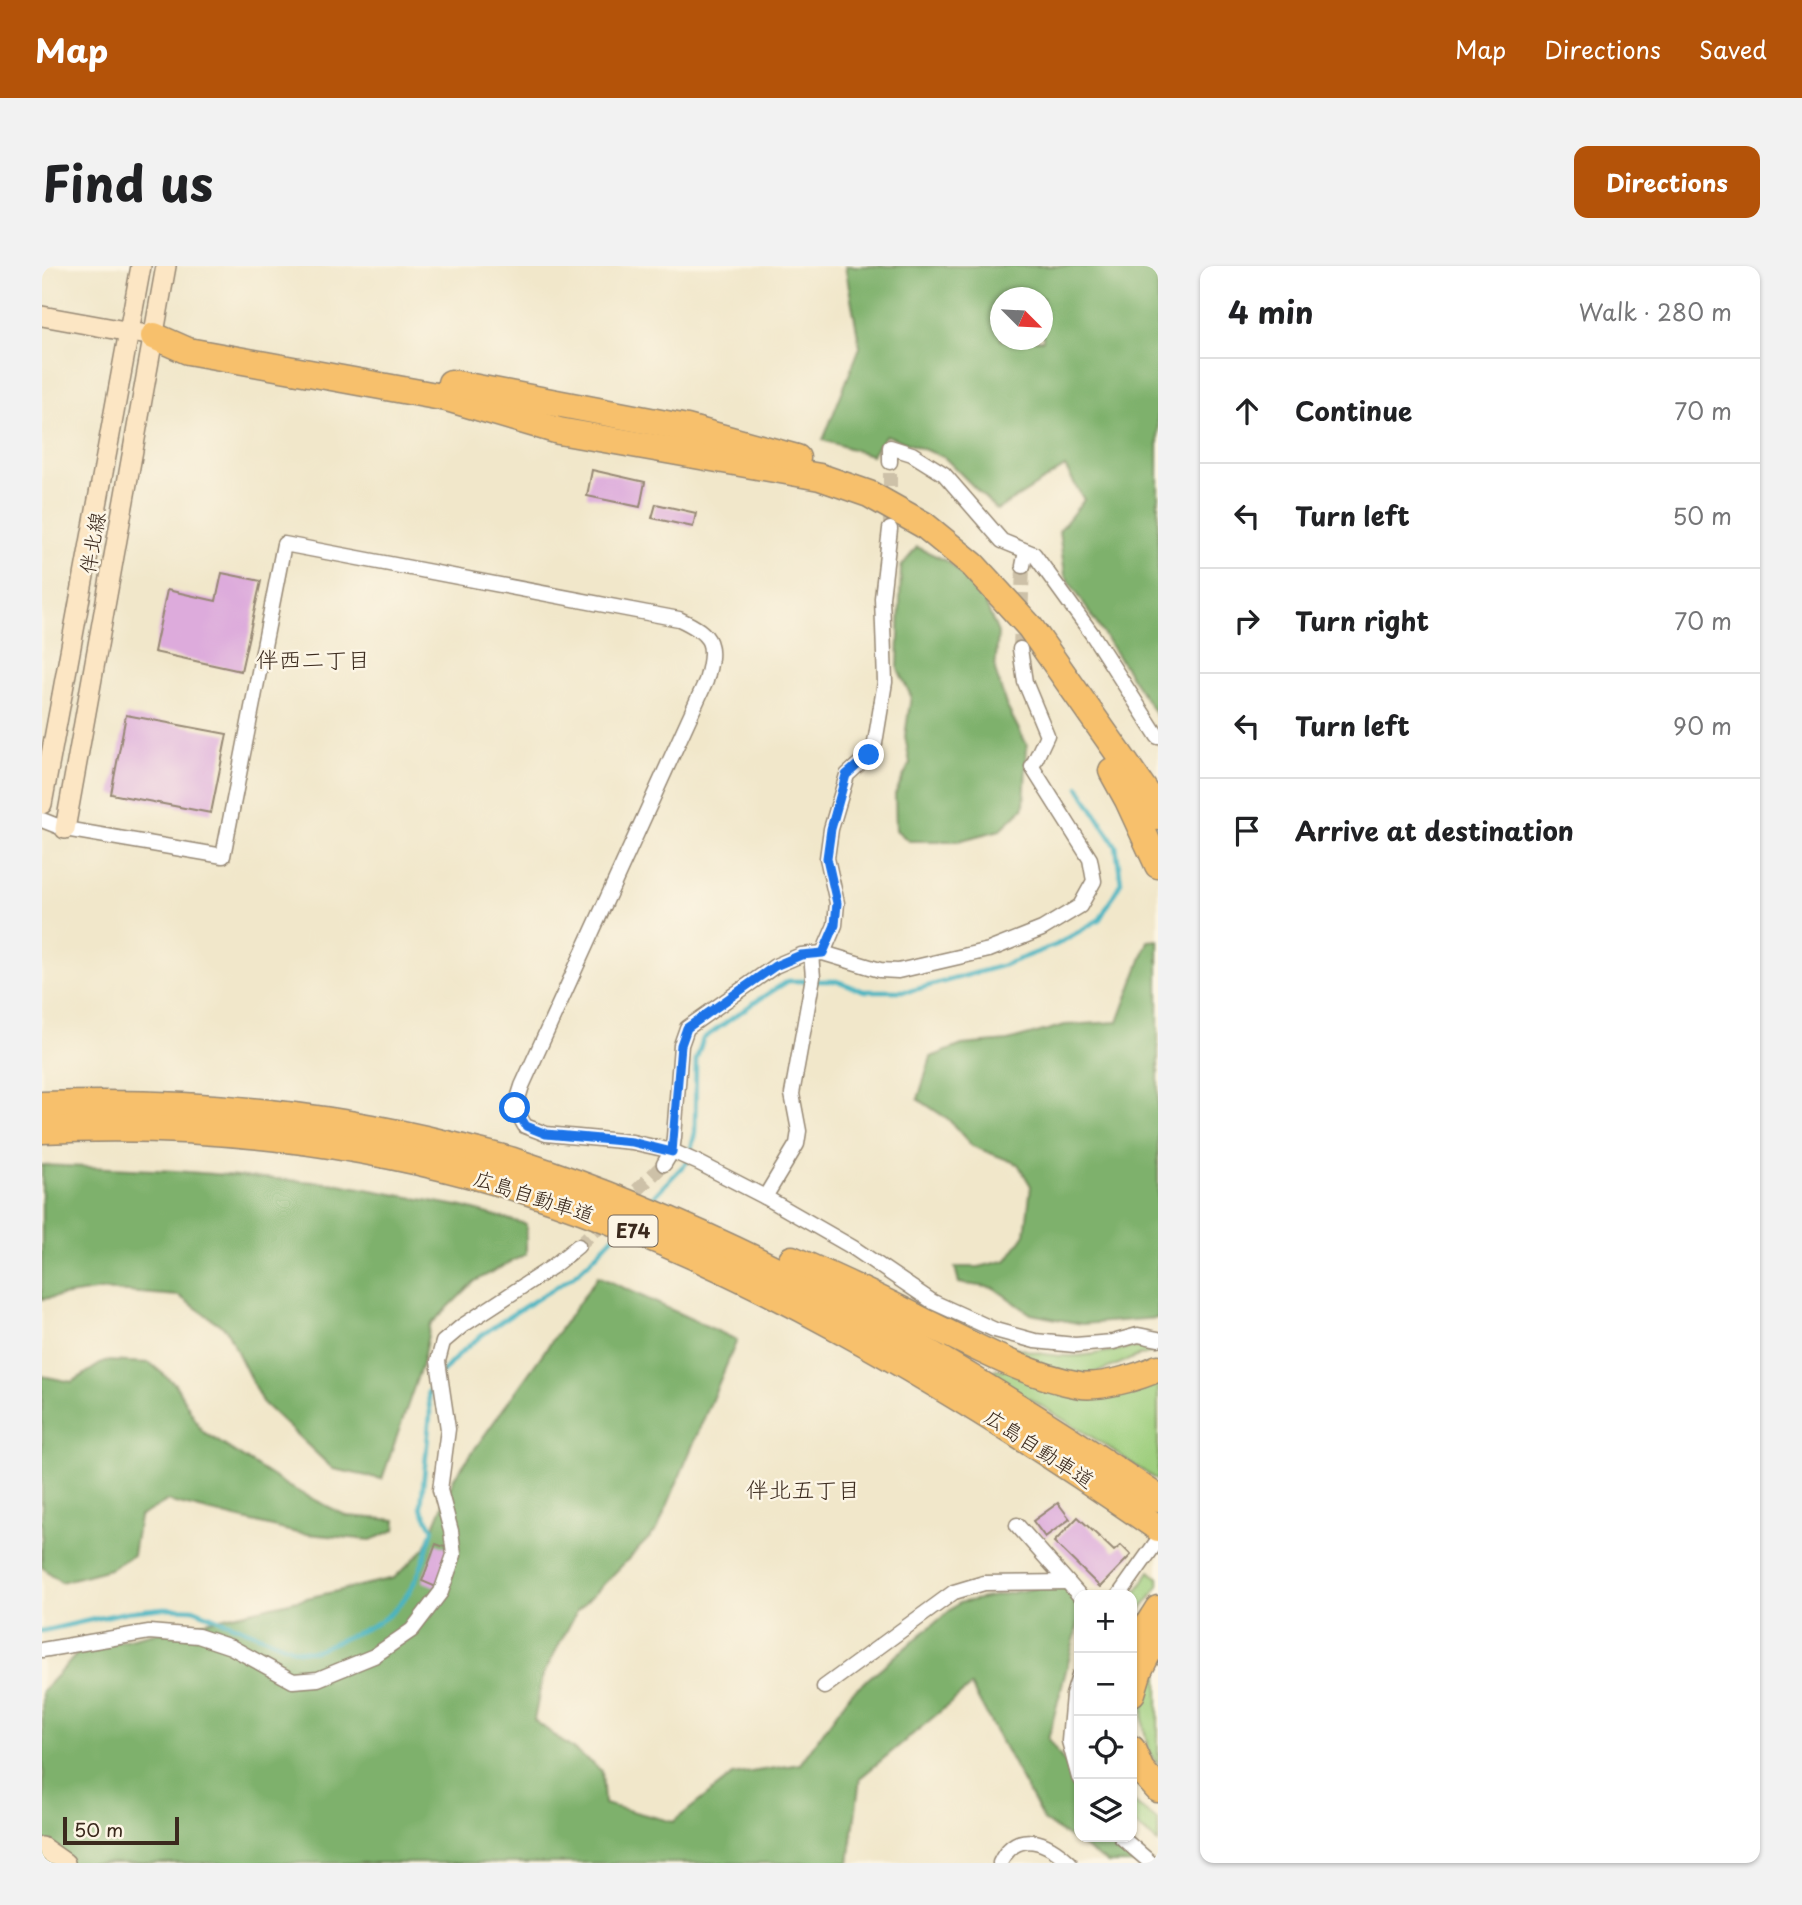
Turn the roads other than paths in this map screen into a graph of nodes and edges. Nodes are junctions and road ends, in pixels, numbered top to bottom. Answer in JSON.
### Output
{"nodes":[{"id":1,"x":141,"y":266,"type":"edge"},
{"id":2,"x":166,"y":266,"type":"edge"},
{"id":3,"x":42,"y":316,"type":"edge"},
{"id":4,"x":142,"y":334,"type":"junction"},
{"id":5,"x":890,"y":462,"type":"dead end"},
{"id":6,"x":890,"y":528,"type":"tunnel mouth"},
{"id":7,"x":1026,"y":551,"type":"junction"},
{"id":8,"x":1023,"y":566,"type":"tunnel mouth"},
{"id":9,"x":1025,"y":638,"type":"junction"},
{"id":10,"x":1158,"y":737,"type":"edge"},
{"id":11,"x":1158,"y":786,"type":"edge"},
{"id":12,"x":42,"y":804,"type":"edge"},
{"id":13,"x":1158,"y":817,"type":"edge"},
{"id":14,"x":42,"y":820,"type":"edge"},
{"id":15,"x":65,"y":829,"type":"junction"},
{"id":16,"x":1158,"y":865,"type":"edge"},
{"id":17,"x":817,"y":953,"type":"junction"},
{"id":18,"x":42,"y":1105,"type":"edge"},
{"id":19,"x":42,"y":1130,"type":"edge"},
{"id":20,"x":668,"y":1158,"type":"junction"},
{"id":21,"x":612,"y":1195,"type":"junction"},
{"id":22,"x":765,"y":1197,"type":"junction"},
{"id":23,"x":578,"y":1246,"type":"tunnel mouth"},
{"id":24,"x":1158,"y":1339,"type":"edge"},
{"id":25,"x":1158,"y":1368,"type":"edge"},
{"id":26,"x":1090,"y":1481,"type":"junction"},
{"id":27,"x":1158,"y":1498,"type":"edge"},
{"id":28,"x":1017,"y":1525,"type":"dead end"},
{"id":29,"x":1158,"y":1528,"type":"edge"},
{"id":30,"x":1158,"y":1538,"type":"edge"},
{"id":31,"x":1067,"y":1582,"type":"junction"},
{"id":32,"x":1074,"y":1590,"type":"edge"},
{"id":33,"x":1122,"y":1590,"type":"edge"},
{"id":34,"x":1158,"y":1609,"type":"edge"},
{"id":35,"x":1158,"y":1633,"type":"edge"},
{"id":36,"x":1137,"y":1643,"type":"edge"},
{"id":37,"x":42,"y":1650,"type":"edge"},
{"id":38,"x":1137,"y":1677,"type":"edge"},
{"id":39,"x":824,"y":1687,"type":"dead end"},
{"id":40,"x":1074,"y":1692,"type":"edge"},
{"id":41,"x":1074,"y":1760,"type":"edge"},
{"id":42,"x":1137,"y":1761,"type":"edge"},
{"id":43,"x":1158,"y":1789,"type":"edge"},
{"id":44,"x":1137,"y":1790,"type":"edge"},
{"id":45,"x":1158,"y":1810,"type":"edge"},
{"id":46,"x":1127,"y":1842,"type":"edge"},
{"id":47,"x":42,"y":1847,"type":"edge"},
{"id":48,"x":65,"y":1863,"type":"edge"},
{"id":49,"x":1000,"y":1863,"type":"edge"},
{"id":50,"x":1070,"y":1863,"type":"edge"},
{"id":51,"x":1151,"y":1863,"type":"edge"}],
"edges":[{"from":1,"to":4,"type":"street","name":"伴北線"},
{"from":2,"to":4,"type":"street","name":"伴北線"},
{"from":3,"to":4,"type":"street"},
{"from":4,"to":9,"type":"highway"},
{"from":4,"to":11,"type":"highway"},
{"from":4,"to":12,"type":"street","name":"伴北線"},
{"from":4,"to":15,"type":"street","name":"伴北線"},
{"from":5,"to":7,"type":"street"},
{"from":6,"to":17,"type":"street"},
{"from":7,"to":8,"type":"street"},
{"from":7,"to":10,"type":"street"},
{"from":9,"to":13,"type":"highway"},
{"from":9,"to":16,"type":"highway"},
{"from":9,"to":17,"type":"street"},
{"from":14,"to":15,"type":"street"},
{"from":15,"to":20,"type":"street"},
{"from":17,"to":20,"type":"street"},
{"from":17,"to":22,"type":"street"},
{"from":18,"to":21,"type":"highway","name":"広島自動車道","number":"E74"},
{"from":19,"to":26,"type":"highway","name":"広島自動車道","number":"E74"},
{"from":20,"to":22,"type":"street"},
{"from":21,"to":25,"type":"highway"},
{"from":21,"to":27,"type":"highway","name":"広島自動車道","number":"E74"},
{"from":22,"to":24,"type":"street"},
{"from":23,"to":37,"type":"street"},
{"from":26,"to":29,"type":"highway","name":"広島自動車道","number":"E74"},
{"from":26,"to":30,"type":"highway"},
{"from":28,"to":31,"type":"street"},
{"from":30,"to":33,"type":"street"},
{"from":31,"to":32,"type":"street"},
{"from":31,"to":39,"type":"street"},
{"from":34,"to":36,"type":"highway"},
{"from":35,"to":38,"type":"highway"},
{"from":40,"to":41,"type":"street"},
{"from":42,"to":43,"type":"highway"},
{"from":44,"to":45,"type":"highway"},
{"from":46,"to":51,"type":"street"},
{"from":47,"to":48,"type":"street"},
{"from":49,"to":50,"type":"street"}]}
